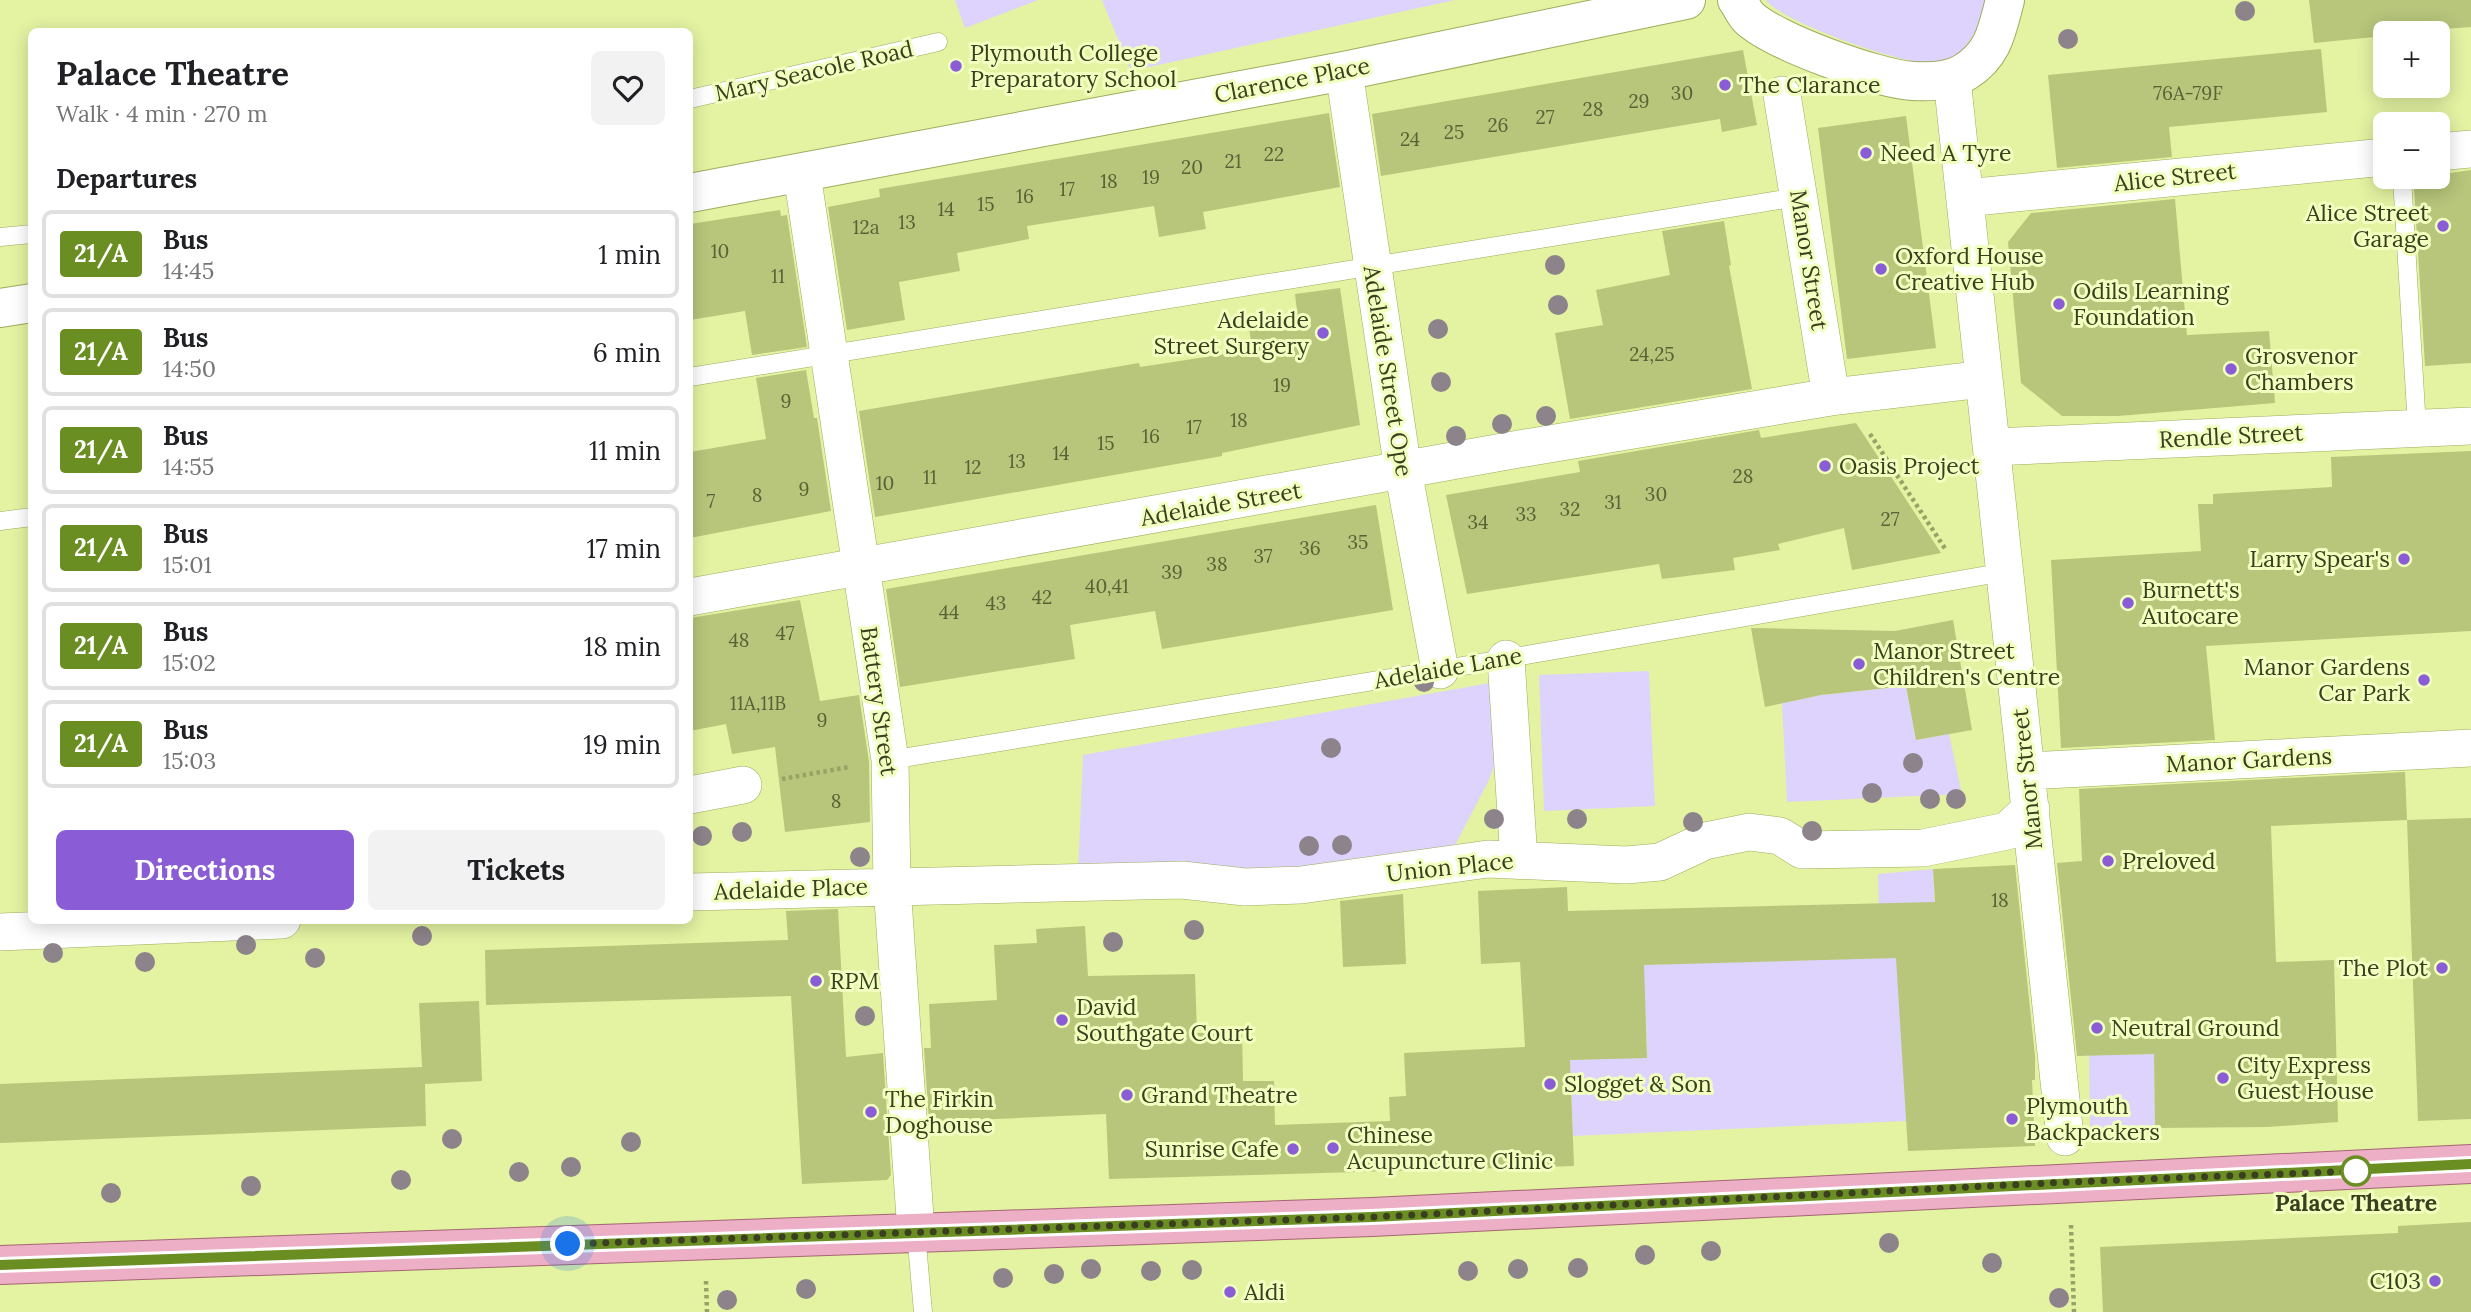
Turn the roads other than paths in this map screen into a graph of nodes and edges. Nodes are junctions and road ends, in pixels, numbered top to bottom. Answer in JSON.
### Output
{"nodes":[{"id":1,"x":1686,"y":0,"type":"edge"},
{"id":2,"x":1737,"y":0,"type":"edge"},
{"id":3,"x":2005,"y":0,"type":"edge"},
{"id":4,"x":938,"y":42,"type":"dead end"},
{"id":5,"x":1344,"y":71,"type":"junction"},
{"id":6,"x":1952,"y":79,"type":"junction"},
{"id":7,"x":1782,"y":94,"type":"dead end"},
{"id":8,"x":693,"y":98,"type":"edge"},
{"id":9,"x":2471,"y":149,"type":"edge"},
{"id":10,"x":2450,"y":151,"type":"edge"},
{"id":11,"x":2373,"y":158,"type":"edge"},
{"id":12,"x":802,"y":174,"type":"junction"},
{"id":13,"x":2403,"y":189,"type":"edge"},
{"id":14,"x":693,"y":192,"type":"edge"},
{"id":15,"x":1798,"y":197,"type":"junction"},
{"id":16,"x":1965,"y":198,"type":"junction"},
{"id":17,"x":28,"y":234,"type":"edge"},
{"id":18,"x":0,"y":237,"type":"edge"},
{"id":19,"x":1373,"y":268,"type":"junction"},
{"id":20,"x":28,"y":304,"type":"edge"},
{"id":21,"x":0,"y":308,"type":"edge"},
{"id":22,"x":828,"y":356,"type":"junction"},
{"id":23,"x":693,"y":377,"type":"edge"},
{"id":24,"x":1984,"y":379,"type":"junction"},
{"id":25,"x":1838,"y":396,"type":"junction"},
{"id":26,"x":2471,"y":426,"type":"edge"},
{"id":27,"x":2417,"y":428,"type":"junction"},
{"id":28,"x":1992,"y":447,"type":"junction"},
{"id":29,"x":1403,"y":470,"type":"junction"},
{"id":30,"x":28,"y":518,"type":"edge"},
{"id":31,"x":0,"y":521,"type":"edge"},
{"id":32,"x":859,"y":567,"type":"junction"},
{"id":33,"x":2005,"y":572,"type":"junction"},
{"id":34,"x":693,"y":596,"type":"edge"},
{"id":35,"x":1506,"y":659,"type":"junction"},
{"id":36,"x":1440,"y":670,"type":"junction"},
{"id":37,"x":2471,"y":748,"type":"edge"},
{"id":38,"x":890,"y":760,"type":"junction"},
{"id":39,"x":2026,"y":771,"type":"junction"},
{"id":40,"x":743,"y":785,"type":"road end"},
{"id":41,"x":693,"y":794,"type":"edge"},
{"id":42,"x":2031,"y":809,"type":"junction"},
{"id":43,"x":1519,"y":860,"type":"junction"},
{"id":44,"x":892,"y":885,"type":"junction"},
{"id":45,"x":693,"y":892,"type":"edge"},
{"id":46,"x":185,"y":924,"type":"edge"},
{"id":47,"x":0,"y":932,"type":"edge"},
{"id":48,"x":2065,"y":1137,"type":"dead end"},
{"id":49,"x":2471,"y":1164,"type":"edge"},
{"id":50,"x":916,"y":1232,"type":"junction"},
{"id":51,"x":0,"y":1265,"type":"edge"},
{"id":52,"x":923,"y":1312,"type":"edge"}],
"edges":[{"from":1,"to":5,"type":"street","name":"Clarence Place"},
{"from":2,"to":6,"type":"street"},
{"from":3,"to":6,"type":"street"},
{"from":4,"to":8,"type":"lane","name":"Mary Seacole Road"},
{"from":5,"to":12,"type":"street","name":"Clarence Place"},
{"from":5,"to":19,"type":"street","name":"Adelaide Street Ope"},
{"from":6,"to":16,"type":"street","name":"Manor Street"},
{"from":7,"to":15,"type":"street","name":"Manor Street"},
{"from":9,"to":10,"type":"street"},
{"from":11,"to":16,"type":"street","name":"Alice Street"},
{"from":12,"to":14,"type":"street","name":"Clarence Place"},
{"from":12,"to":22,"type":"street","name":"Battery Street"},
{"from":13,"to":27,"type":"lane"},
{"from":15,"to":19,"type":"lane"},
{"from":15,"to":25,"type":"street","name":"Manor Street"},
{"from":16,"to":24,"type":"street","name":"Manor Street"},
{"from":17,"to":18,"type":"lane"},
{"from":19,"to":22,"type":"lane"},
{"from":19,"to":29,"type":"street","name":"Adelaide Street Ope"},
{"from":20,"to":21,"type":"street"},
{"from":22,"to":23,"type":"lane"},
{"from":22,"to":32,"type":"street","name":"Battery Street"},
{"from":24,"to":25,"type":"street"},
{"from":24,"to":28,"type":"street","name":"Manor Street"},
{"from":25,"to":29,"type":"street","name":"Adelaide Street"},
{"from":26,"to":27,"type":"street","name":"Rendle Street"},
{"from":27,"to":28,"type":"street","name":"Rendle Street"},
{"from":28,"to":33,"type":"street","name":"Manor Street"},
{"from":29,"to":32,"type":"street","name":"Adelaide Street"},
{"from":29,"to":36,"type":"street","name":"Adelaide Street Ope"},
{"from":30,"to":31,"type":"lane"},
{"from":32,"to":34,"type":"street","name":"Adelaide Street"},
{"from":32,"to":38,"type":"street","name":"Battery Street"},
{"from":33,"to":35,"type":"lane","name":"Adelaide Lane"},
{"from":33,"to":39,"type":"street","name":"Manor Street"},
{"from":35,"to":36,"type":"lane","name":"Adelaide Lane"},
{"from":35,"to":43,"type":"street"},
{"from":36,"to":38,"type":"lane","name":"Adelaide Lane"},
{"from":37,"to":39,"type":"street","name":"Manor Gardens"},
{"from":38,"to":44,"type":"street","name":"Battery Street"},
{"from":39,"to":42,"type":"street","name":"Manor Street"},
{"from":40,"to":41,"type":"street"},
{"from":42,"to":43,"type":"street","name":"Union Place"},
{"from":42,"to":48,"type":"street","name":"Manor Street"},
{"from":43,"to":44,"type":"street","name":"Union Place"},
{"from":44,"to":45,"type":"street","name":"Adelaide Place"},
{"from":44,"to":50,"type":"street","name":"Battery Street"},
{"from":46,"to":47,"type":"street"},
{"from":49,"to":50,"type":"main road"},
{"from":50,"to":51,"type":"main road"},
{"from":50,"to":52,"type":"lane"}]}
